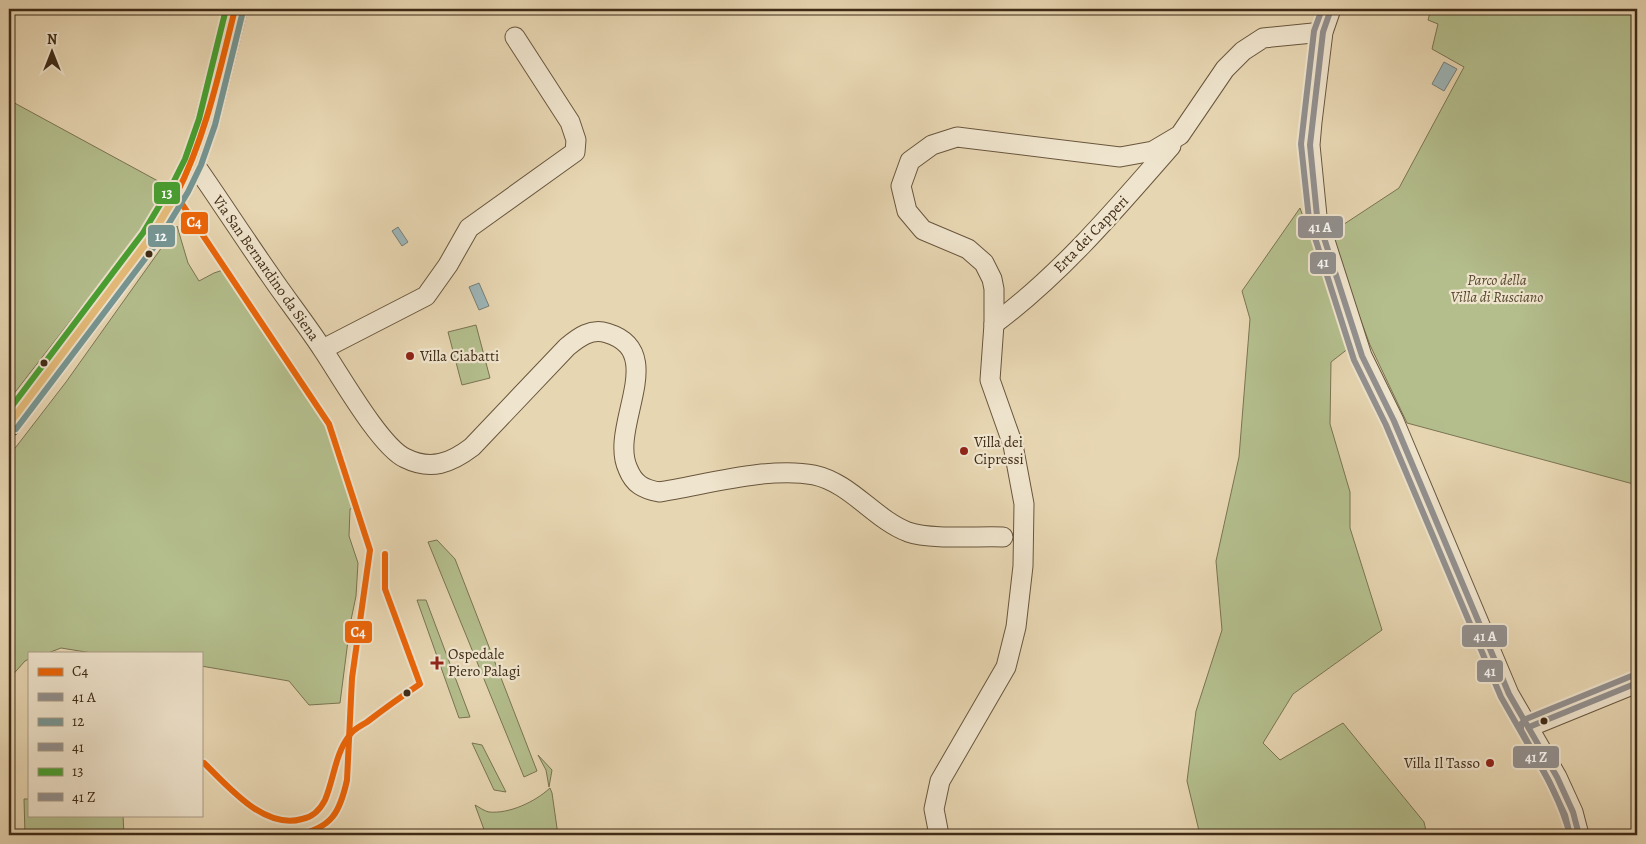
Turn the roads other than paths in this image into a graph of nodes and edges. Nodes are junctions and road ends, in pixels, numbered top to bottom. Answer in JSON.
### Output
{"nodes":[{"id":1,"x":235,"y":9,"type":"edge"},
{"id":2,"x":1331,"y":9,"type":"edge"},
{"id":3,"x":1323,"y":32,"type":"junction"},
{"id":4,"x":515,"y":37,"type":"dead end"},
{"id":5,"x":1180,"y":135,"type":"junction"},
{"id":6,"x":193,"y":162,"type":"junction"},
{"id":7,"x":994,"y":324,"type":"junction"},
{"id":8,"x":323,"y":349,"type":"junction"},
{"id":9,"x":9,"y":424,"type":"edge"},
{"id":10,"x":1003,"y":536,"type":"dead end"},
{"id":11,"x":1637,"y":683,"type":"edge"},
{"id":12,"x":1529,"y":727,"type":"junction"},
{"id":13,"x":938,"y":835,"type":"edge"},
{"id":14,"x":1579,"y":835,"type":"edge"}],
"edges":[{"from":1,"to":6,"type":"main road"},
{"from":2,"to":3,"type":"street"},
{"from":3,"to":5,"type":"street","name":"Erta dei Capperi"},
{"from":3,"to":12,"type":"street"},
{"from":4,"to":8,"type":"street","name":"Via San Bernardino da Siena"},
{"from":5,"to":7,"type":"street","name":"Erta dei Capperi"},
{"from":5,"to":7,"type":"street"},
{"from":6,"to":8,"type":"street","name":"Via San Bernardino da Siena"},
{"from":6,"to":9,"type":"main road"},
{"from":7,"to":13,"type":"street"},
{"from":8,"to":10,"type":"street","name":"Via San Bernardino da Siena"},
{"from":11,"to":12,"type":"street"},
{"from":12,"to":14,"type":"street"}]}
